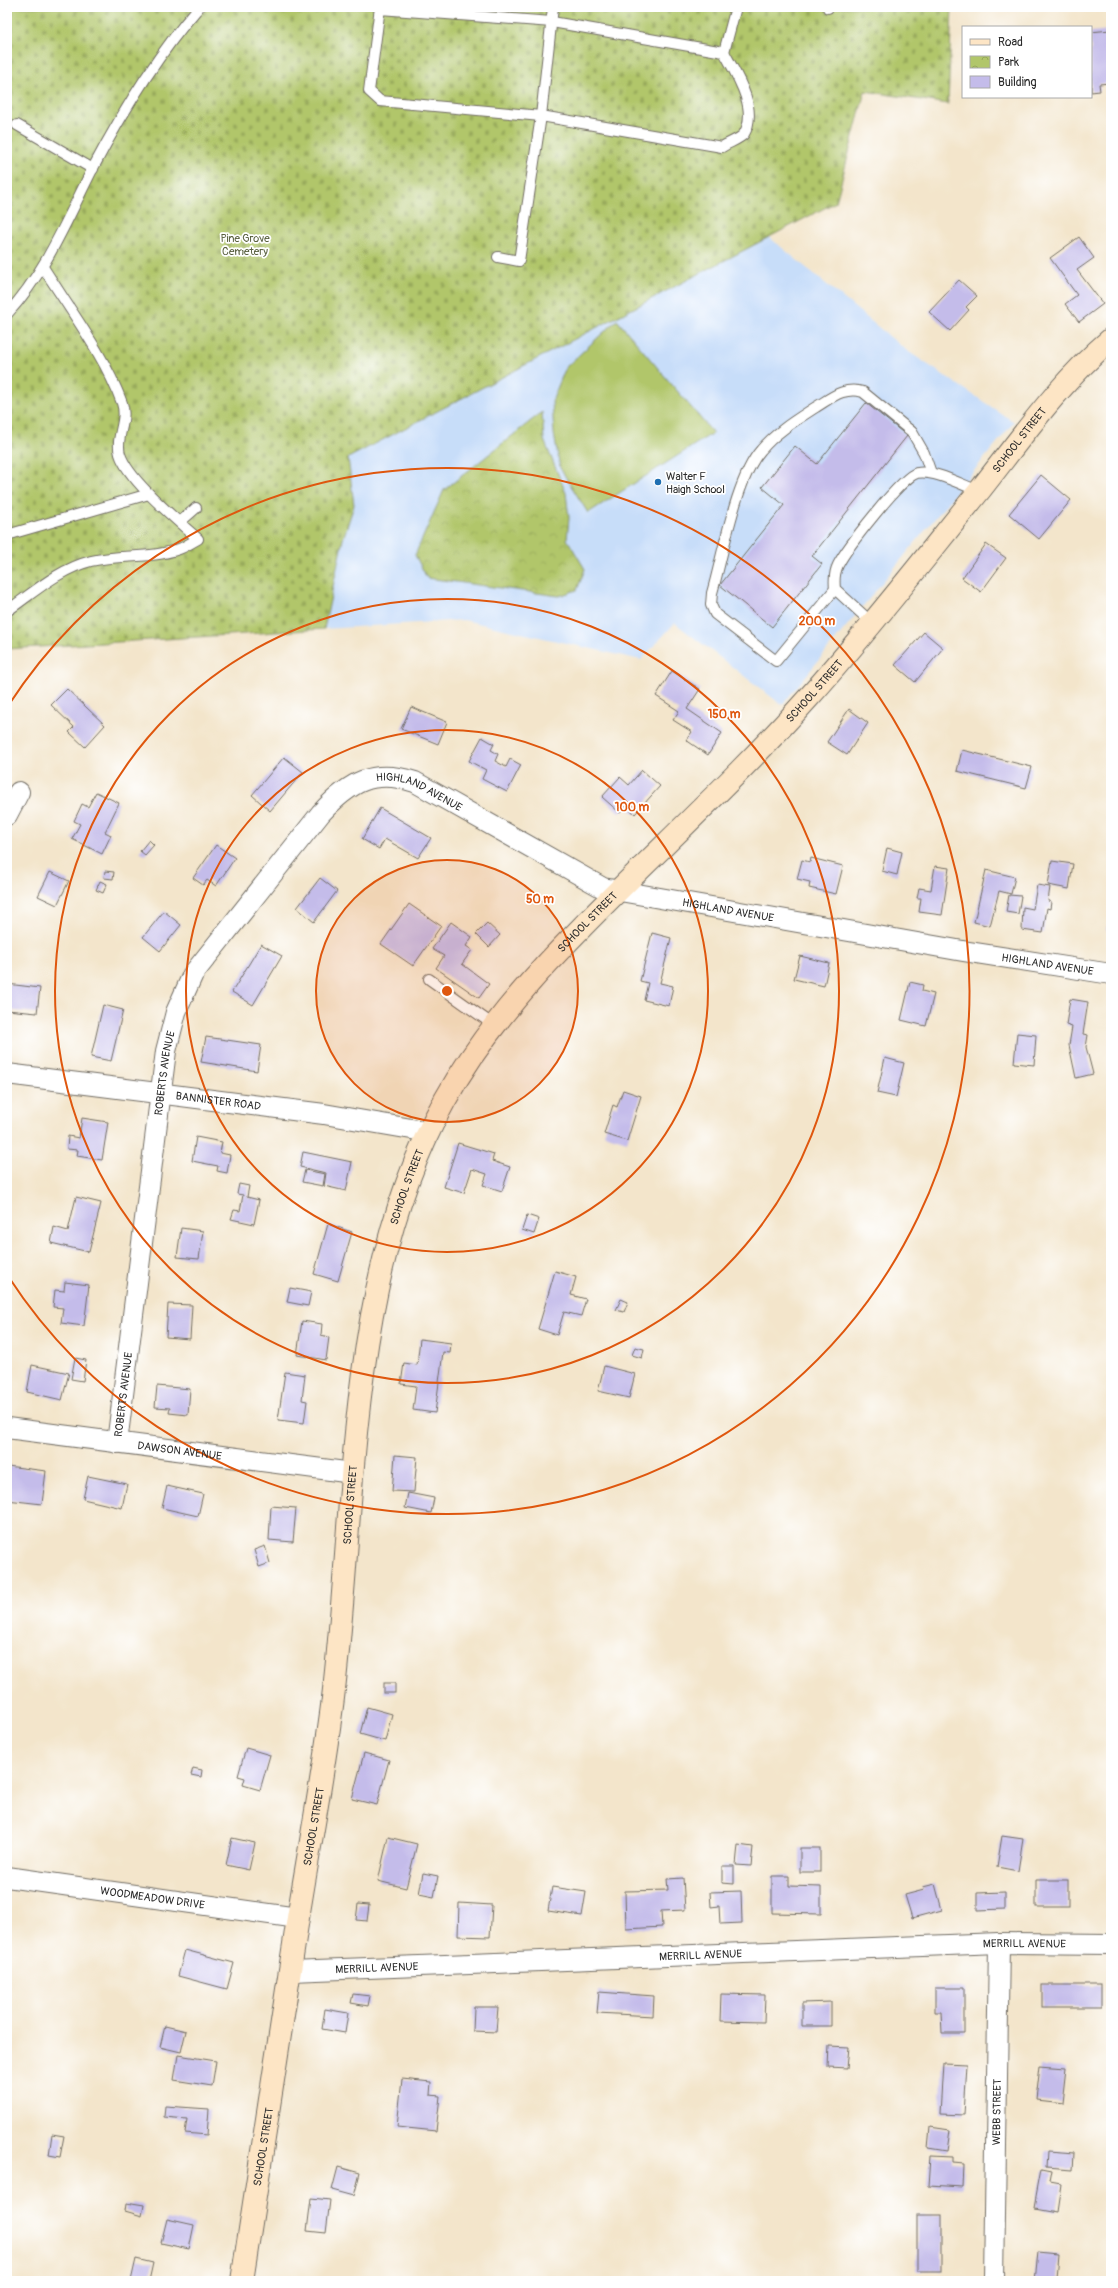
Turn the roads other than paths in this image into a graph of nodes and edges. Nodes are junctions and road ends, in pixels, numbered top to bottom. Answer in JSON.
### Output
{"nodes":[{"id":1,"x":199,"y":7,"type":"edge"},
{"id":2,"x":553,"y":7,"type":"edge"},
{"id":3,"x":736,"y":7,"type":"edge"},
{"id":4,"x":380,"y":8,"type":"edge"},
{"id":5,"x":552,"y":22,"type":"junction"},
{"id":6,"x":724,"y":52,"type":"junction"},
{"id":7,"x":541,"y":116,"type":"junction"},
{"id":8,"x":17,"y":125,"type":"dead end"},
{"id":9,"x":93,"y":169,"type":"junction"},
{"id":10,"x":498,"y":257,"type":"dead end"},
{"id":11,"x":43,"y":267,"type":"junction"},
{"id":12,"x":7,"y":314,"type":"edge"},
{"id":13,"x":1111,"y":339,"type":"edge"},
{"id":14,"x":930,"y":473,"type":"junction"},
{"id":15,"x":979,"y":491,"type":"junction"},
{"id":16,"x":149,"y":494,"type":"junction"},
{"id":17,"x":196,"y":508,"type":"dead end"},
{"id":18,"x":180,"y":522,"type":"junction"},
{"id":19,"x":7,"y":535,"type":"edge"},
{"id":20,"x":835,"y":589,"type":"junction"},
{"id":21,"x":7,"y":611,"type":"edge"},
{"id":22,"x":872,"y":623,"type":"junction"},
{"id":23,"x":371,"y":777,"type":"joint"},
{"id":24,"x":20,"y":792,"type":"dead end"},
{"id":25,"x":7,"y":815,"type":"edge"},
{"id":26,"x":618,"y":891,"type":"junction"},
{"id":27,"x":1111,"y":974,"type":"edge"},
{"id":28,"x":430,"y":979,"type":"dead end"},
{"id":29,"x":495,"y":1026,"type":"junction"},
{"id":30,"x":7,"y":1074,"type":"edge"},
{"id":31,"x":160,"y":1093,"type":"junction"},
{"id":32,"x":429,"y":1132,"type":"junction"},
{"id":33,"x":7,"y":1428,"type":"edge"},
{"id":34,"x":117,"y":1443,"type":"junction"},
{"id":35,"x":353,"y":1473,"type":"junction"},
{"id":36,"x":7,"y":1877,"type":"edge"},
{"id":37,"x":298,"y":1918,"type":"junction"},
{"id":38,"x":999,"y":1943,"type":"junction"},
{"id":39,"x":1111,"y":1944,"type":"edge"},
{"id":40,"x":291,"y":1971,"type":"junction"},
{"id":41,"x":242,"y":2281,"type":"edge"},
{"id":42,"x":994,"y":2281,"type":"edge"}],
"edges":[{"from":1,"to":9,"type":"lane"},
{"from":2,"to":5,"type":"lane"},
{"from":3,"to":6,"type":"lane"},
{"from":4,"to":5,"type":"lane"},
{"from":4,"to":7,"type":"lane"},
{"from":5,"to":6,"type":"lane"},
{"from":5,"to":7,"type":"lane"},
{"from":6,"to":7,"type":"lane"},
{"from":7,"to":10,"type":"lane"},
{"from":8,"to":9,"type":"lane"},
{"from":9,"to":11,"type":"lane"},
{"from":11,"to":12,"type":"lane"},
{"from":11,"to":16,"type":"lane"},
{"from":13,"to":15,"type":"street","name":"SCHOOL STREET"},
{"from":14,"to":15,"type":"lane"},
{"from":14,"to":20,"type":"lane"},
{"from":14,"to":20,"type":"lane"},
{"from":15,"to":22,"type":"street","name":"SCHOOL STREET"},
{"from":16,"to":18,"type":"lane"},
{"from":16,"to":19,"type":"lane"},
{"from":17,"to":18,"type":"lane"},
{"from":18,"to":21,"type":"lane"},
{"from":20,"to":22,"type":"lane"},
{"from":22,"to":26,"type":"street","name":"SCHOOL STREET"},
{"from":23,"to":26,"type":"street","name":"HIGHLAND AVENUE"},
{"from":23,"to":31,"type":"street","name":"ROBERTS AVENUE"},
{"from":24,"to":25,"type":"street"},
{"from":26,"to":27,"type":"street","name":"HIGHLAND AVENUE"},
{"from":26,"to":29,"type":"street","name":"SCHOOL STREET"},
{"from":28,"to":29,"type":"lane"},
{"from":29,"to":32,"type":"street","name":"SCHOOL STREET"},
{"from":30,"to":31,"type":"street","name":"BANNISTER ROAD"},
{"from":31,"to":32,"type":"street","name":"BANNISTER ROAD"},
{"from":31,"to":34,"type":"street","name":"ROBERTS AVENUE"},
{"from":32,"to":35,"type":"street","name":"SCHOOL STREET"},
{"from":33,"to":34,"type":"street","name":"DAWSON AVENUE"},
{"from":34,"to":35,"type":"street","name":"DAWSON AVENUE"},
{"from":35,"to":37,"type":"street","name":"SCHOOL STREET"},
{"from":36,"to":37,"type":"street","name":"WOODMEADOW DRIVE"},
{"from":37,"to":40,"type":"street","name":"SCHOOL STREET"},
{"from":38,"to":39,"type":"street","name":"MERRILL AVENUE"},
{"from":38,"to":40,"type":"street","name":"MERRILL AVENUE"},
{"from":38,"to":42,"type":"street","name":"WEBB STREET"},
{"from":40,"to":41,"type":"street","name":"SCHOOL STREET"}]}
